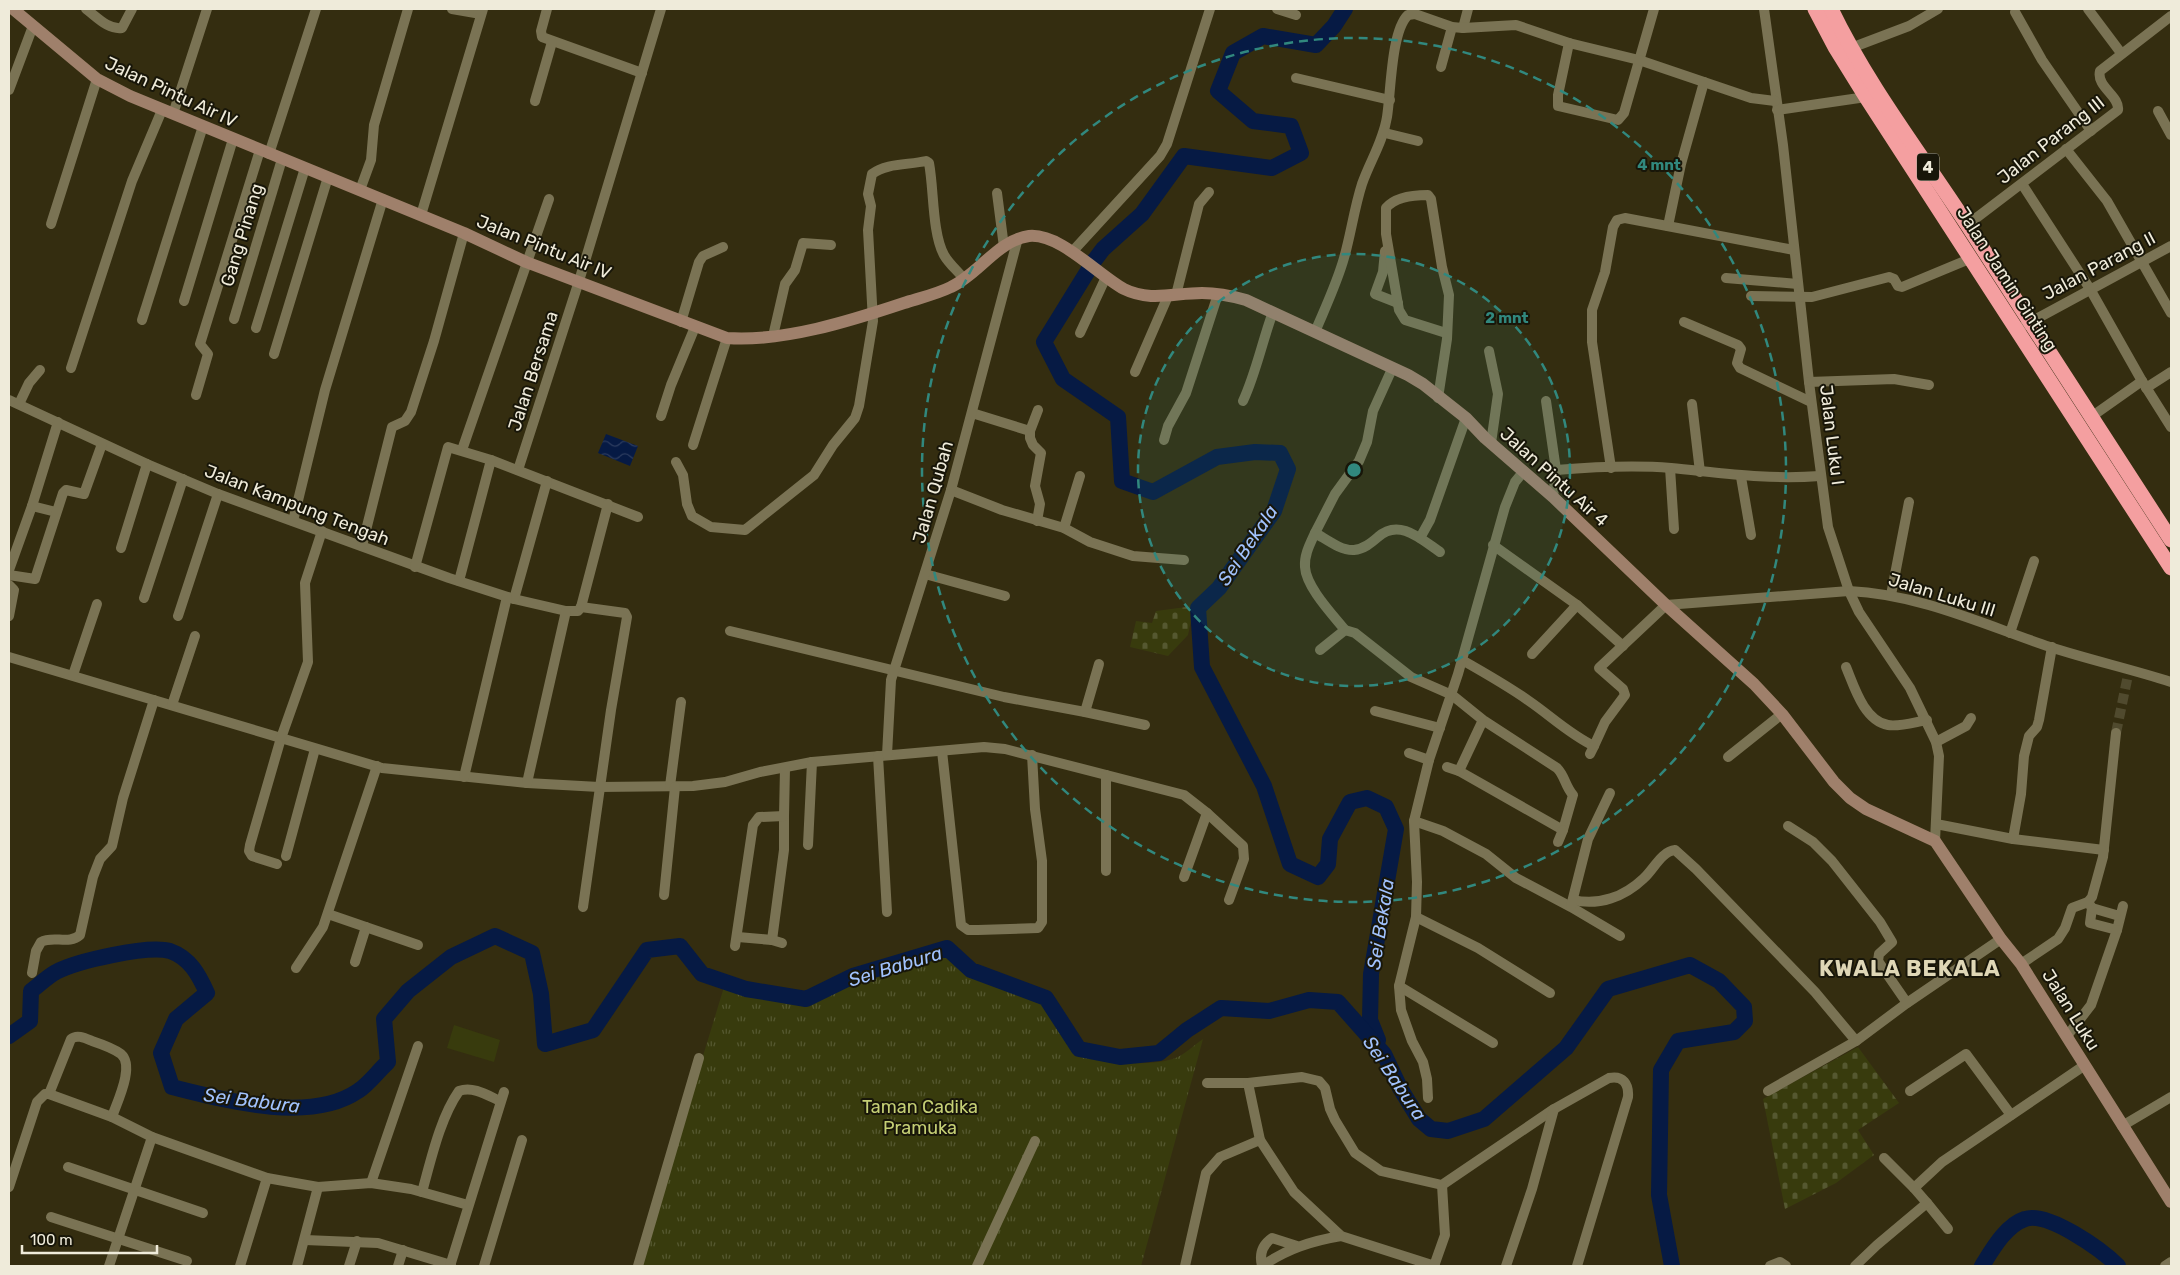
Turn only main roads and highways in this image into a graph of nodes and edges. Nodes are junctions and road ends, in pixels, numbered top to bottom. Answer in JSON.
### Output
{"nodes":[{"id":1,"x":14,"y":9,"type":"edge"},
{"id":2,"x":1815,"y":9,"type":"edge"},
{"id":3,"x":1831,"y":9,"type":"edge"},
{"id":4,"x":1077,"y":255,"type":"joint"},
{"id":5,"x":2023,"y":326,"type":"junction"},
{"id":6,"x":2171,"y":540,"type":"edge"},
{"id":7,"x":2171,"y":568,"type":"edge"},
{"id":8,"x":1935,"y":841,"type":"joint"},
{"id":9,"x":2171,"y":1202,"type":"edge"}],
"edges":[{"from":1,"to":4,"type":"main road","name":"Jalan Pintu Air IV"},
{"from":2,"to":5,"type":"highway","name":"Jalan Jamin Ginting","number":"4"},
{"from":3,"to":5,"type":"highway","name":"Jalan Jamin Ginting","number":"4"},
{"from":4,"to":8,"type":"main road","name":"Jalan Pintu Air 4"},
{"from":5,"to":6,"type":"highway","name":"Jalan Jamin Ginting","number":"4"},
{"from":5,"to":7,"type":"highway","name":"Jalan Jamin Ginting","number":"4"},
{"from":8,"to":9,"type":"main road","name":"Jalan Luku"}]}
